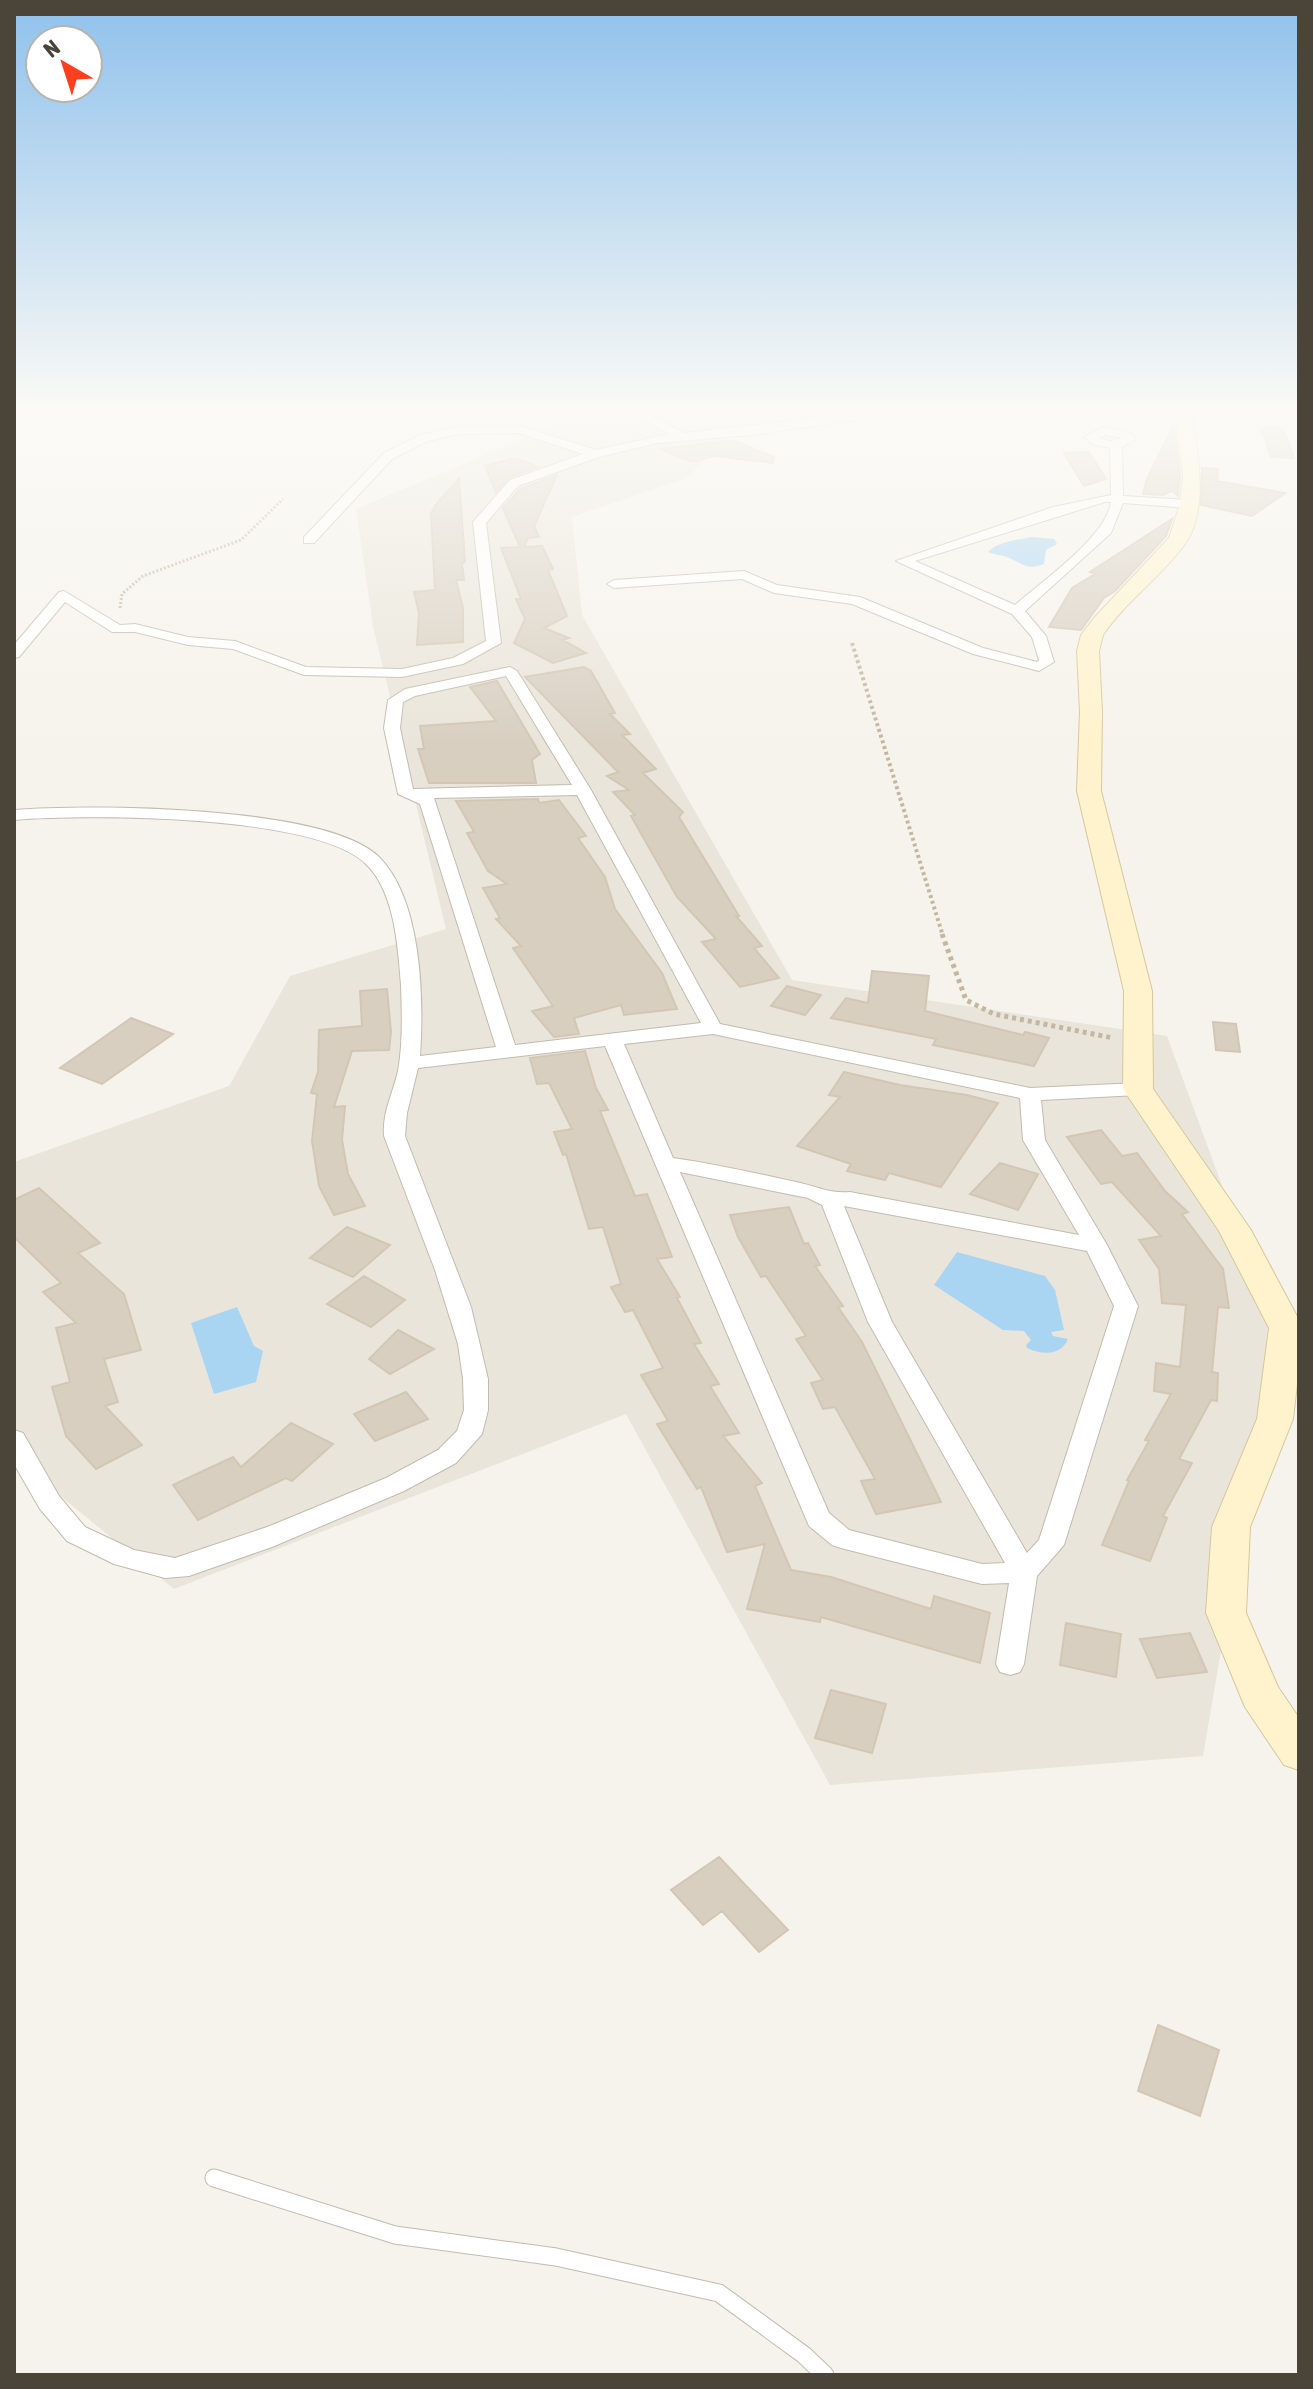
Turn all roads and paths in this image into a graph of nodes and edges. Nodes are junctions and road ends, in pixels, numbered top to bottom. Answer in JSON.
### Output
{"nodes":[{"id":1,"x":259,"y":522,"type":"edge"},
{"id":2,"x":325,"y":522,"type":"edge"},
{"id":3,"x":479,"y":522,"type":"edge"},
{"id":4,"x":1020,"y":522,"type":"edge"},
{"id":5,"x":1110,"y":522,"type":"edge"},
{"id":6,"x":1183,"y":522,"type":"edge"},
{"id":7,"x":309,"y":540,"type":"dead end"},
{"id":8,"x":614,"y":584,"type":"dead end"},
{"id":9,"x":1017,"y":611,"type":"junction"},
{"id":10,"x":117,"y":629,"type":"junction"},
{"id":11,"x":852,"y":643,"type":"dead end"},
{"id":12,"x":14,"y":654,"type":"edge"},
{"id":13,"x":583,"y":790,"type":"junction"},
{"id":14,"x":406,"y":794,"type":"junction"},
{"id":15,"x":14,"y":815,"type":"edge"},
{"id":16,"x":713,"y":1028,"type":"junction"},
{"id":17,"x":612,"y":1040,"type":"junction"},
{"id":18,"x":1138,"y":1044,"type":"junction"},
{"id":19,"x":507,"y":1051,"type":"junction"},
{"id":20,"x":409,"y":1063,"type":"junction"},
{"id":21,"x":1138,"y":1089,"type":"junction"},
{"id":22,"x":1030,"y":1094,"type":"junction"},
{"id":23,"x":663,"y":1163,"type":"junction"},
{"id":24,"x":831,"y":1201,"type":"junction"},
{"id":25,"x":1096,"y":1245,"type":"junction"},
{"id":26,"x":1292,"y":1330,"type":"edge"},
{"id":27,"x":14,"y":1439,"type":"edge"},
{"id":28,"x":1024,"y":1572,"type":"junction"},
{"id":29,"x":1010,"y":1664,"type":"dead end"},
{"id":30,"x":1299,"y":1752,"type":"edge"},
{"id":31,"x":214,"y":2178,"type":"dead end"},
{"id":32,"x":825,"y":2375,"type":"edge"}],
"edges":[{"from":1,"to":10,"type":"path"},
{"from":2,"to":7,"type":"street"},
{"from":3,"to":10,"type":"street"},
{"from":4,"to":9,"type":"street"},
{"from":5,"to":9,"type":"street"},
{"from":6,"to":18,"type":"main road"},
{"from":8,"to":9,"type":"street"},
{"from":10,"to":12,"type":"street"},
{"from":11,"to":18,"type":"path"},
{"from":13,"to":14,"type":"street"},
{"from":13,"to":14,"type":"street"},
{"from":13,"to":16,"type":"street"},
{"from":14,"to":19,"type":"street"},
{"from":15,"to":20,"type":"street"},
{"from":16,"to":17,"type":"street"},
{"from":16,"to":22,"type":"street"},
{"from":17,"to":19,"type":"street"},
{"from":17,"to":23,"type":"street"},
{"from":18,"to":21,"type":"main road"},
{"from":19,"to":20,"type":"street"},
{"from":20,"to":27,"type":"street"},
{"from":21,"to":22,"type":"street"},
{"from":21,"to":26,"type":"main road"},
{"from":22,"to":25,"type":"street"},
{"from":23,"to":24,"type":"street"},
{"from":23,"to":28,"type":"street"},
{"from":24,"to":25,"type":"street"},
{"from":24,"to":28,"type":"street"},
{"from":25,"to":28,"type":"street"},
{"from":26,"to":30,"type":"main road"},
{"from":28,"to":29,"type":"street"},
{"from":31,"to":32,"type":"lane"}]}
